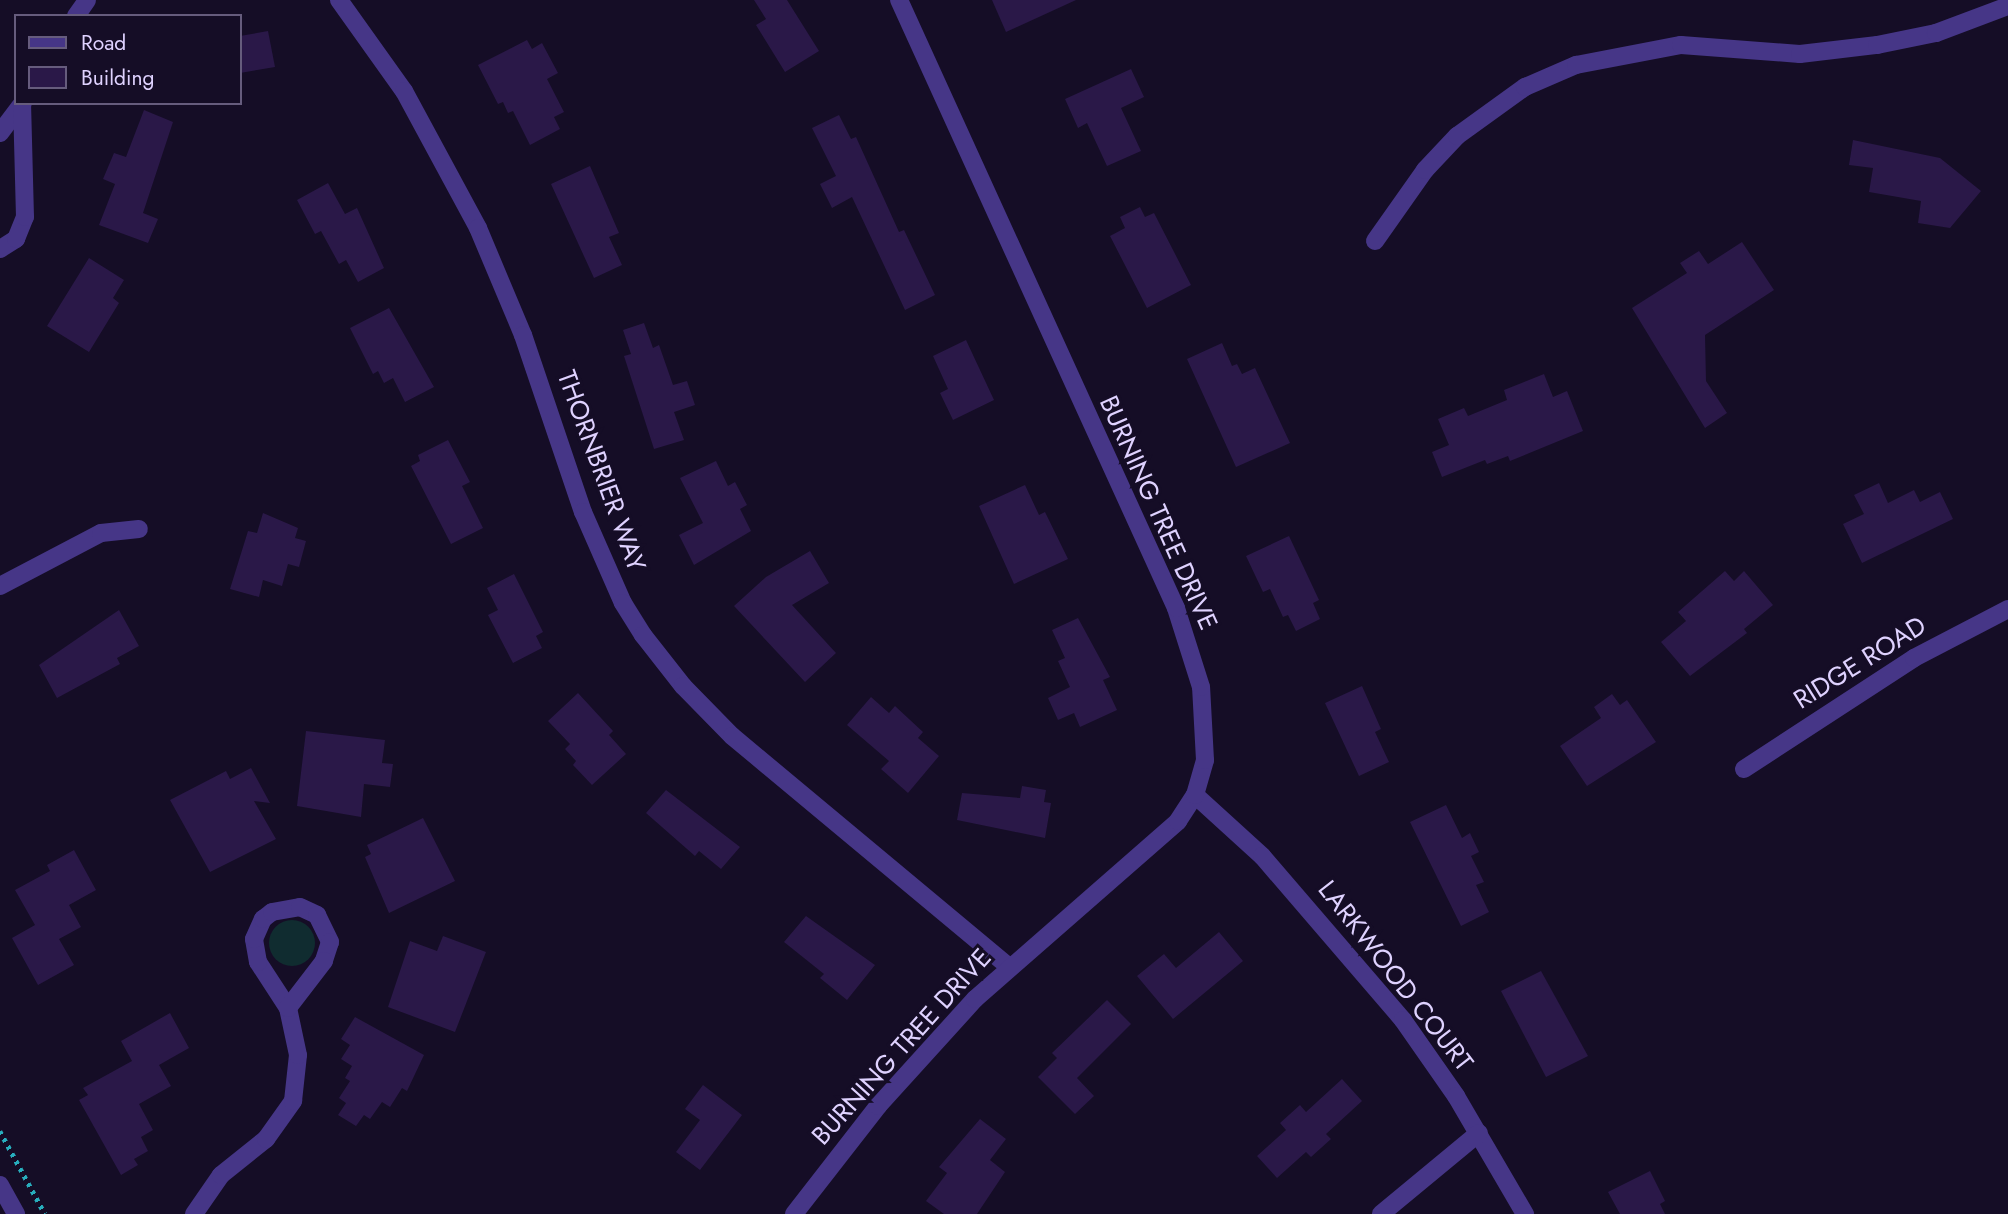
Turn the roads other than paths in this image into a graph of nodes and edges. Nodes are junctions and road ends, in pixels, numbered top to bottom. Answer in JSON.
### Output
{"nodes":[{"id":1,"x":339,"y":0,"type":"edge"},
{"id":2,"x":899,"y":0,"type":"edge"},
{"id":3,"x":2008,"y":6,"type":"edge"},
{"id":4,"x":21,"y":105,"type":"edge"},
{"id":5,"x":22,"y":105,"type":"edge"},
{"id":6,"x":0,"y":133,"type":"edge"},
{"id":7,"x":1375,"y":242,"type":"dead end"},
{"id":8,"x":0,"y":249,"type":"edge"},
{"id":9,"x":139,"y":528,"type":"dead end"},
{"id":10,"x":0,"y":586,"type":"edge"},
{"id":11,"x":2008,"y":609,"type":"edge"},
{"id":12,"x":1744,"y":769,"type":"dead end"},
{"id":13,"x":1195,"y":795,"type":"junction"},
{"id":14,"x":1009,"y":967,"type":"junction"},
{"id":15,"x":288,"y":1008,"type":"junction"},
{"id":16,"x":1479,"y":1133,"type":"junction"},
{"id":17,"x":0,"y":1185,"type":"edge"},
{"id":18,"x":16,"y":1214,"type":"edge"},
{"id":19,"x":194,"y":1214,"type":"edge"},
{"id":20,"x":794,"y":1214,"type":"edge"},
{"id":21,"x":1381,"y":1214,"type":"edge"},
{"id":22,"x":1525,"y":1214,"type":"edge"}],
"edges":[{"from":1,"to":14,"type":"street","name":"THORNBRIER WAY"},
{"from":2,"to":13,"type":"street","name":"BURNING TREE DRIVE"},
{"from":3,"to":7,"type":"street"},
{"from":4,"to":6,"type":"street"},
{"from":5,"to":8,"type":"street"},
{"from":9,"to":10,"type":"street"},
{"from":11,"to":12,"type":"street","name":"RIDGE ROAD"},
{"from":13,"to":14,"type":"street","name":"BURNING TREE DRIVE"},
{"from":13,"to":16,"type":"street","name":"LARKWOOD COURT"},
{"from":14,"to":20,"type":"street","name":"BURNING TREE DRIVE"},
{"from":15,"to":15,"type":"street"},
{"from":15,"to":19,"type":"street"},
{"from":16,"to":21,"type":"street"},
{"from":16,"to":22,"type":"street","name":"LARKWOOD COURT"},
{"from":17,"to":18,"type":"street"}]}
